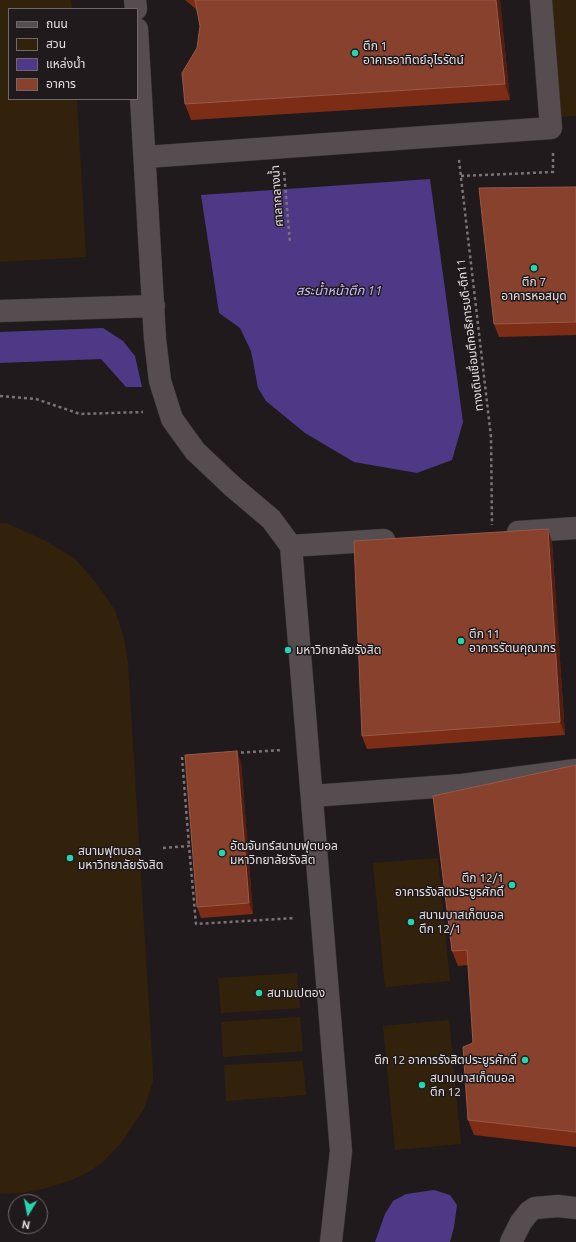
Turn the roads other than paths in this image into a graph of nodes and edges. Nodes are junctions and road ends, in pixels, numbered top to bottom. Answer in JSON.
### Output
{"nodes":[{"id":1,"x":541,"y":0,"type":"edge"},
{"id":2,"x":138,"y":43,"type":"edge"},
{"id":3,"x":146,"y":157,"type":"junction"},
{"id":4,"x":154,"y":306,"type":"junction"},
{"id":5,"x":0,"y":311,"type":"edge"},
{"id":6,"x":576,"y":528,"type":"edge"},
{"id":7,"x":492,"y":534,"type":"edge"},
{"id":8,"x":407,"y":539,"type":"edge"},
{"id":9,"x":291,"y":546,"type":"junction"},
{"id":10,"x":576,"y":770,"type":"edge"},
{"id":11,"x":312,"y":796,"type":"junction"},
{"id":12,"x":576,"y":1208,"type":"edge"},
{"id":13,"x":331,"y":1242,"type":"edge"},
{"id":14,"x":511,"y":1242,"type":"edge"}],
"edges":[{"from":1,"to":3,"type":"street"},
{"from":2,"to":3,"type":"street"},
{"from":3,"to":4,"type":"street"},
{"from":4,"to":5,"type":"street"},
{"from":4,"to":9,"type":"street"},
{"from":6,"to":7,"type":"street"},
{"from":8,"to":9,"type":"street"},
{"from":9,"to":11,"type":"street"},
{"from":10,"to":11,"type":"street"},
{"from":11,"to":13,"type":"street"},
{"from":12,"to":14,"type":"street"}]}
